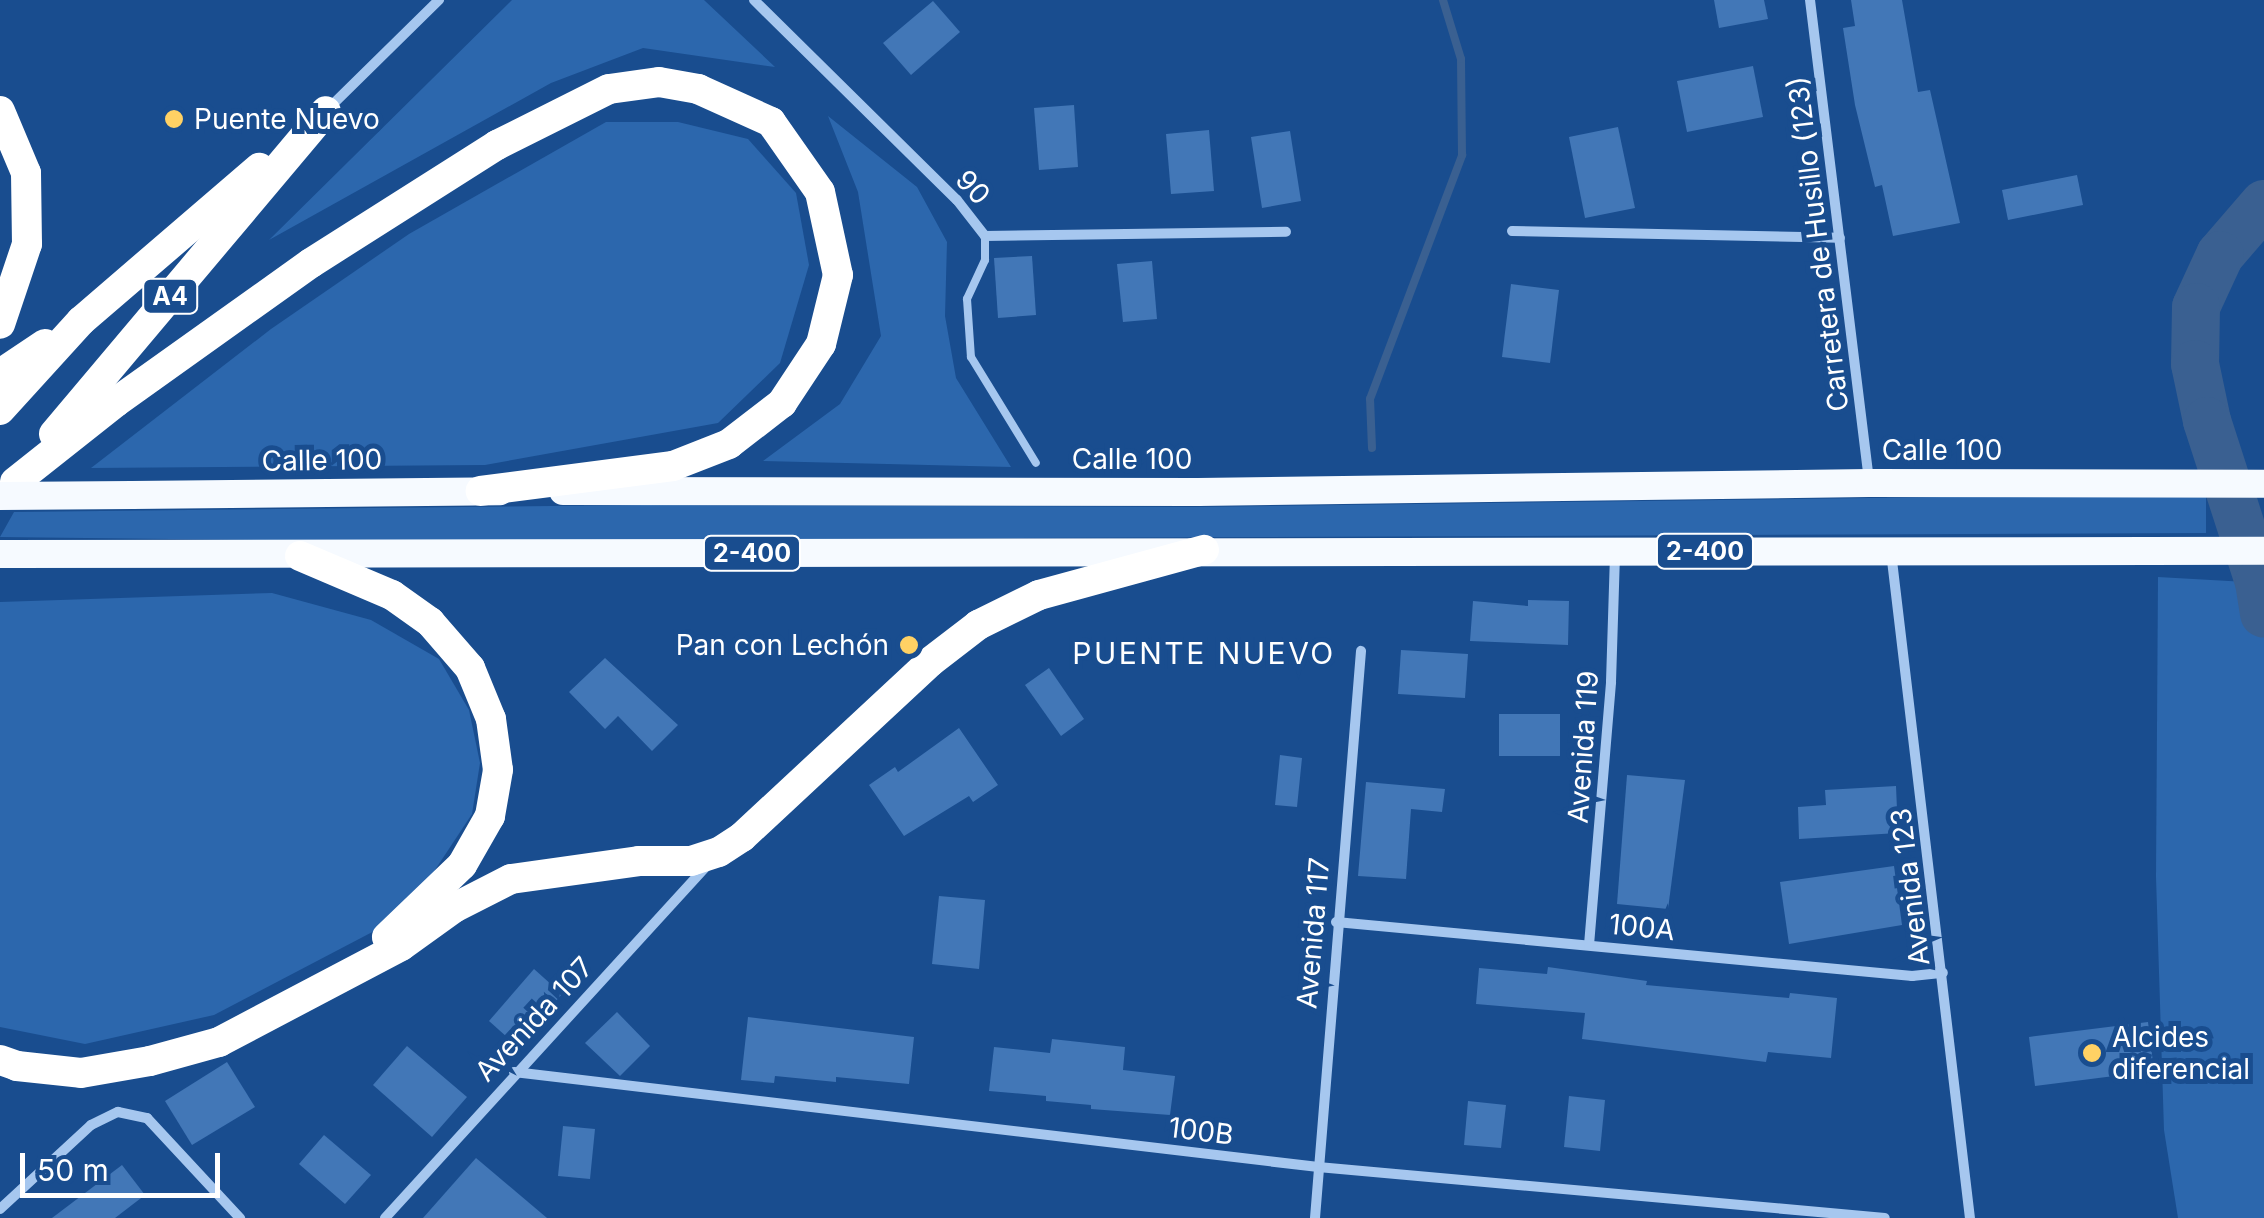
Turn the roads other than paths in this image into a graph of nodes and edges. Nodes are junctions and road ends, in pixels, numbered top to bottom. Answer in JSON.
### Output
{"nodes":[{"id":1,"x":439,"y":0,"type":"edge"},
{"id":2,"x":754,"y":0,"type":"edge"},
{"id":3,"x":1810,"y":0,"type":"edge"},
{"id":4,"x":0,"y":111,"type":"edge"},
{"id":5,"x":326,"y":111,"type":"junction"},
{"id":6,"x":1512,"y":231,"type":"dead end"},
{"id":7,"x":1286,"y":232,"type":"dead end"},
{"id":8,"x":985,"y":236,"type":"junction"},
{"id":9,"x":1840,"y":238,"type":"junction"},
{"id":10,"x":80,"y":321,"type":"junction"},
{"id":11,"x":0,"y":324,"type":"edge"},
{"id":12,"x":0,"y":374,"type":"edge"},
{"id":13,"x":0,"y":410,"type":"edge"},
{"id":14,"x":1036,"y":463,"type":"dead end"},
{"id":15,"x":1870,"y":483,"type":"junction"},
{"id":16,"x":2264,"y":484,"type":"edge"},
{"id":17,"x":481,"y":491,"type":"junction"},
{"id":18,"x":5,"y":493,"type":"edge"},
{"id":19,"x":1204,"y":550,"type":"junction"},
{"id":20,"x":1891,"y":551,"type":"junction"},
{"id":21,"x":2264,"y":551,"type":"edge"},
{"id":22,"x":1615,"y":552,"type":"junction"},
{"id":23,"x":0,"y":554,"type":"edge"},
{"id":24,"x":300,"y":556,"type":"junction"},
{"id":25,"x":1361,"y":651,"type":"dead end"},
{"id":26,"x":719,"y":852,"type":"junction"},
{"id":27,"x":1336,"y":922,"type":"junction"},
{"id":28,"x":1589,"y":944,"type":"junction"},
{"id":29,"x":1943,"y":973,"type":"junction"},
{"id":30,"x":0,"y":1044,"type":"edge"},
{"id":31,"x":0,"y":1060,"type":"edge"},
{"id":32,"x":514,"y":1072,"type":"junction"},
{"id":33,"x":1318,"y":1167,"type":"junction"},
{"id":34,"x":0,"y":1210,"type":"edge"},
{"id":35,"x":240,"y":1218,"type":"edge"},
{"id":36,"x":384,"y":1218,"type":"edge"},
{"id":37,"x":1314,"y":1218,"type":"edge"},
{"id":38,"x":1885,"y":1218,"type":"edge"},
{"id":39,"x":1970,"y":1218,"type":"edge"}],
"edges":[{"from":1,"to":5,"type":"street"},
{"from":2,"to":8,"type":"street","name":"90"},
{"from":3,"to":9,"type":"street","name":"Carretera de Husillo (123)"},
{"from":4,"to":11,"type":"highway"},
{"from":5,"to":10,"type":"highway","number":"A4"},
{"from":5,"to":18,"type":"highway","number":"A4"},
{"from":6,"to":9,"type":"street"},
{"from":7,"to":8,"type":"street","name":"90"},
{"from":8,"to":14,"type":"lane"},
{"from":9,"to":15,"type":"street","name":"Carretera de Husillo (123)"},
{"from":10,"to":12,"type":"highway","number":"A4"},
{"from":10,"to":13,"type":"highway","number":"A4"},
{"from":15,"to":16,"type":"highway","name":"Calle 100"},
{"from":15,"to":17,"type":"highway","name":"Calle 100"},
{"from":17,"to":18,"type":"highway","name":"Calle 100","bridge":true},
{"from":17,"to":18,"type":"highway"},
{"from":19,"to":22,"type":"highway","number":"2-400"},
{"from":19,"to":24,"type":"highway","number":"2-400"},
{"from":19,"to":26,"type":"highway"},
{"from":20,"to":21,"type":"highway","number":"2-400"},
{"from":20,"to":22,"type":"highway","number":"2-400"},
{"from":20,"to":29,"type":"street","name":"Avenida 123"},
{"from":22,"to":28,"type":"street","name":"Avenida 119"},
{"from":23,"to":24,"type":"highway","number":"2-400"},
{"from":24,"to":30,"type":"highway"},
{"from":25,"to":27,"type":"street","name":"Avenida 117"},
{"from":26,"to":31,"type":"highway"},
{"from":26,"to":32,"type":"street","name":"Avenida 107"},
{"from":27,"to":28,"type":"street","name":"100A"},
{"from":27,"to":33,"type":"street","name":"Avenida 117"},
{"from":28,"to":29,"type":"street","name":"100A"},
{"from":29,"to":39,"type":"street","name":"Avenida 123"},
{"from":32,"to":33,"type":"street","name":"100B"},
{"from":32,"to":36,"type":"street","name":"Avenida 107"},
{"from":33,"to":37,"type":"street","name":"Avenida 117"},
{"from":33,"to":38,"type":"street","name":"100B"},
{"from":34,"to":35,"type":"street"}]}
